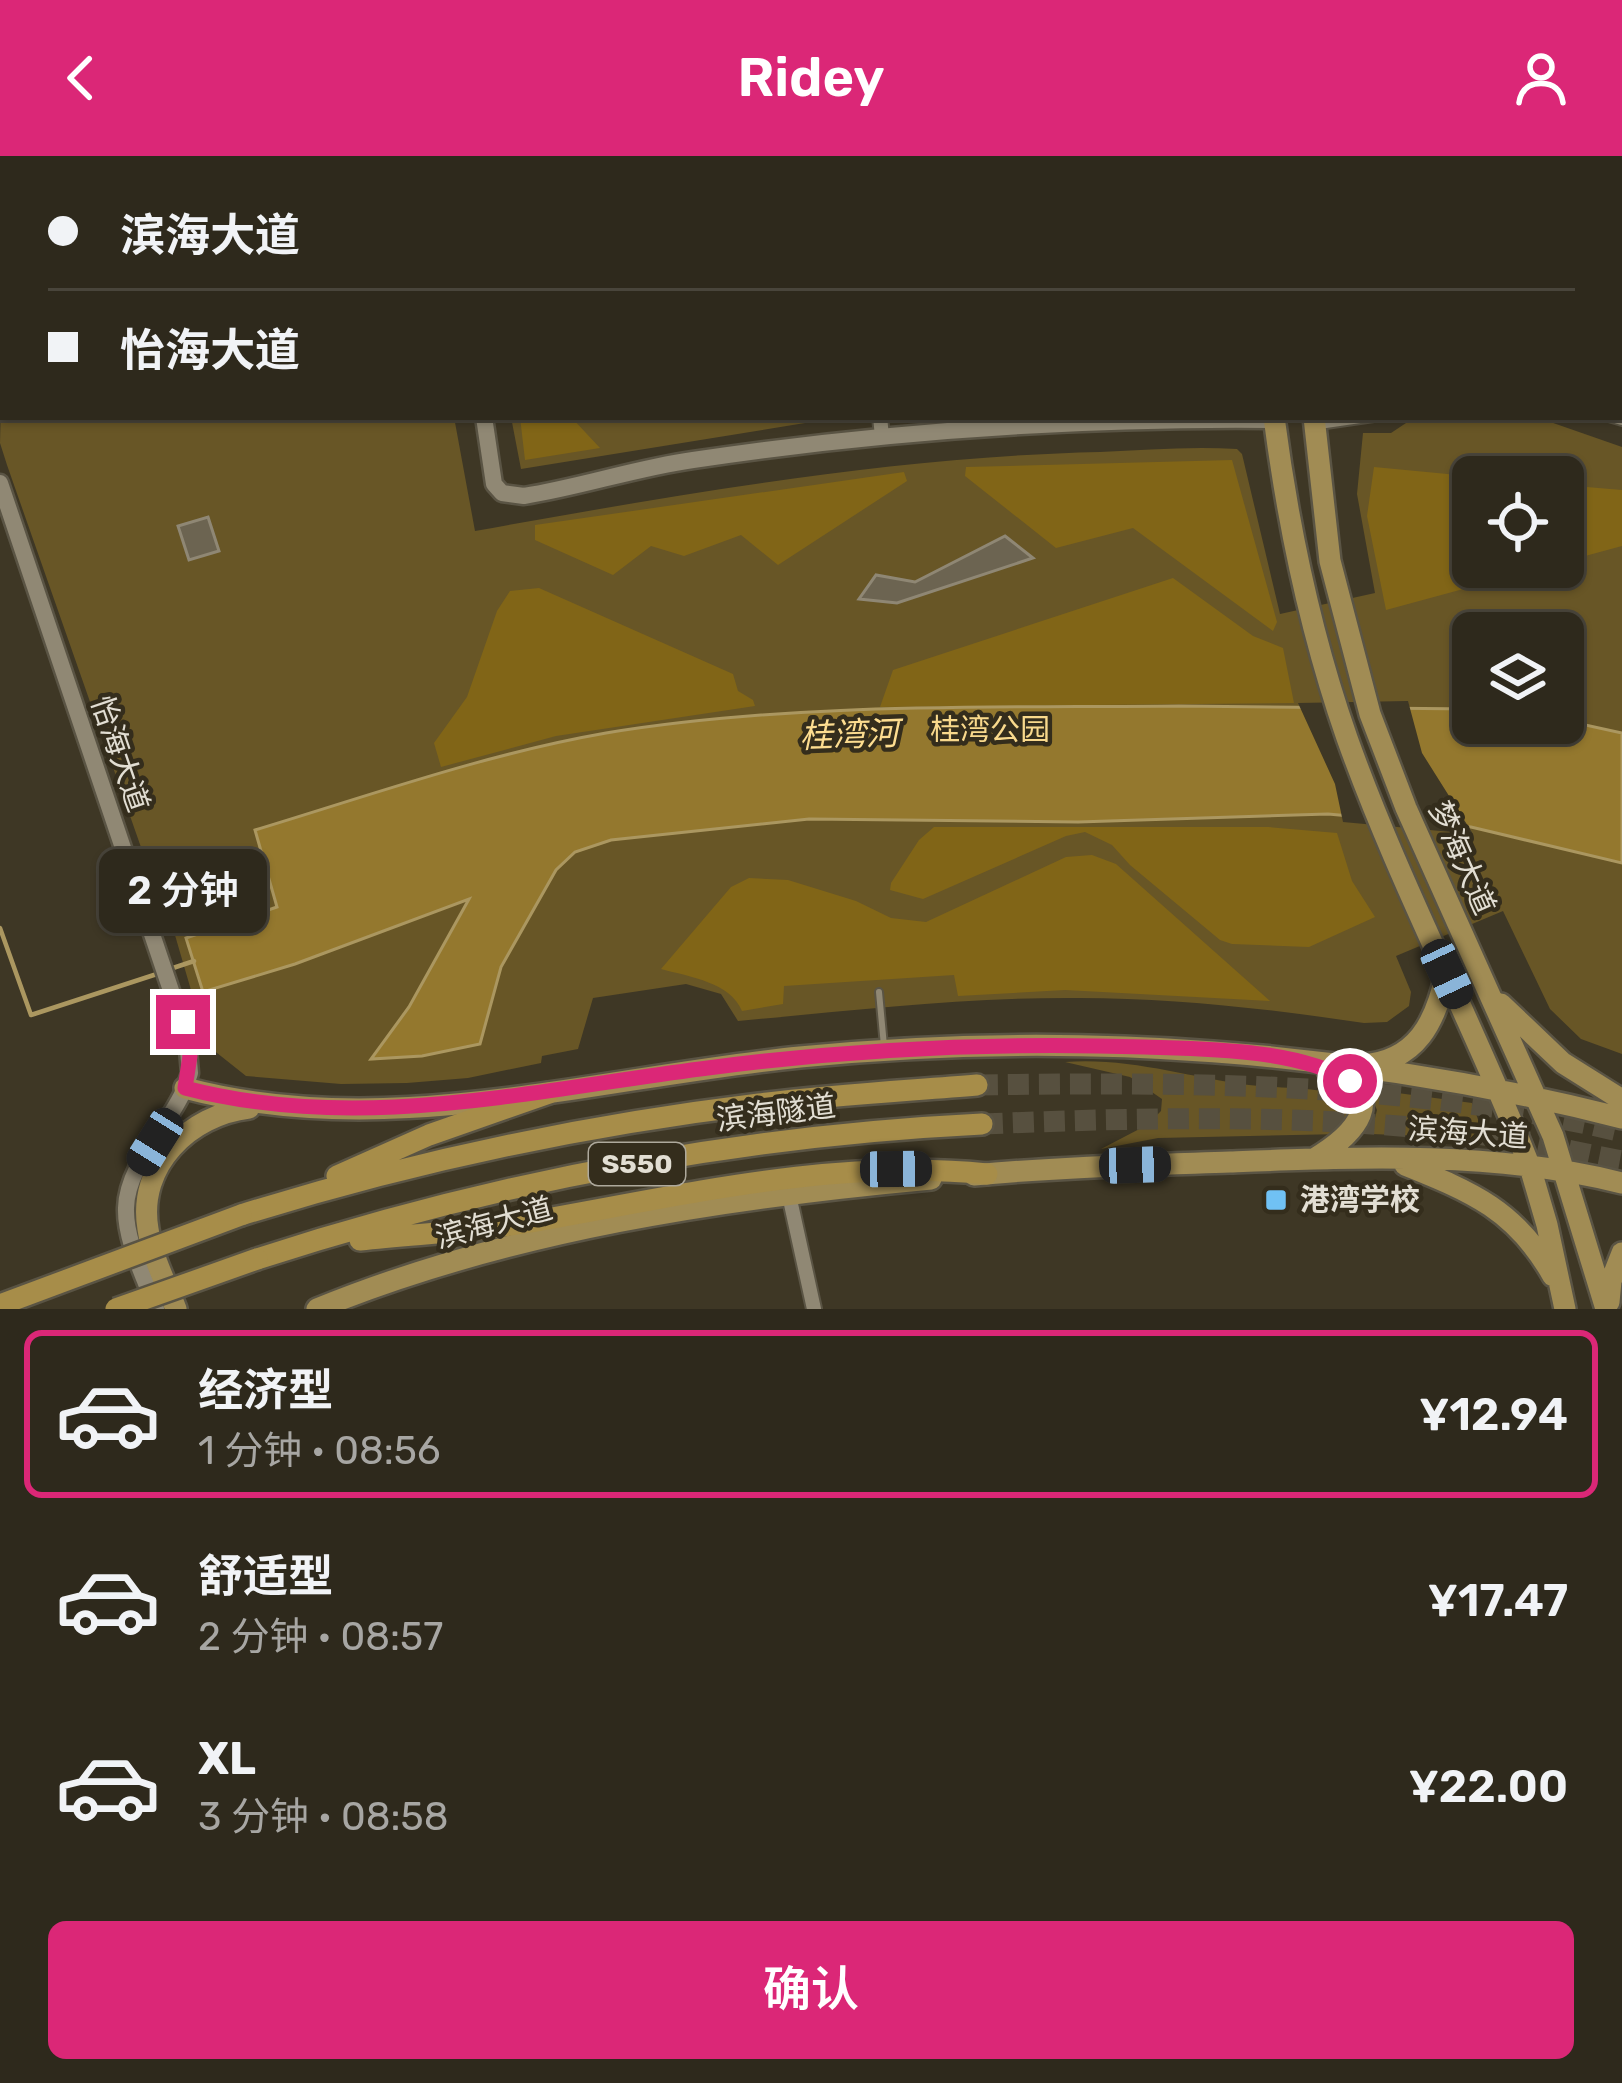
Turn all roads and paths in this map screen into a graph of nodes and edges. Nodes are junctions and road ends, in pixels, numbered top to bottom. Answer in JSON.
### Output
{"nodes":[{"id":1,"x":484,"y":420,"type":"edge"},
{"id":2,"x":1192,"y":420,"type":"edge"},
{"id":3,"x":1274,"y":420,"type":"edge"},
{"id":4,"x":1314,"y":422,"type":"edge"},
{"id":5,"x":881,"y":426,"type":"edge"},
{"id":6,"x":0,"y":483,"type":"edge"},
{"id":7,"x":1445,"y":970,"type":"junction"},
{"id":8,"x":879,"y":992,"type":"dead end"},
{"id":9,"x":1491,"y":994,"type":"junction"},
{"id":10,"x":884,"y":1050,"type":"junction"},
{"id":11,"x":1307,"y":1061,"type":"junction"},
{"id":12,"x":1345,"y":1065,"type":"junction"},
{"id":13,"x":977,"y":1085,"type":"tunnel mouth"},
{"id":14,"x":185,"y":1088,"type":"junction"},
{"id":15,"x":1499,"y":1091,"type":"junction"},
{"id":16,"x":549,"y":1093,"type":"junction"},
{"id":17,"x":1537,"y":1098,"type":"junction"},
{"id":18,"x":1622,"y":1100,"type":"edge"},
{"id":19,"x":280,"y":1105,"type":"junction"},
{"id":20,"x":1622,"y":1118,"type":"edge"},
{"id":21,"x":982,"y":1124,"type":"tunnel mouth"},
{"id":22,"x":1388,"y":1158,"type":"junction"},
{"id":23,"x":1313,"y":1160,"type":"junction"},
{"id":24,"x":1529,"y":1167,"type":"junction"},
{"id":25,"x":1566,"y":1172,"type":"junction"},
{"id":26,"x":987,"y":1174,"type":"junction"},
{"id":27,"x":1622,"y":1183,"type":"edge"},
{"id":28,"x":789,"y":1195,"type":"junction"},
{"id":29,"x":283,"y":1202,"type":"junction"},
{"id":30,"x":299,"y":1245,"type":"junction"},
{"id":31,"x":1622,"y":1253,"type":"edge"},
{"id":32,"x":1564,"y":1304,"type":"edge"},
{"id":33,"x":0,"y":1305,"type":"edge"},
{"id":34,"x":116,"y":1309,"type":"edge"},
{"id":35,"x":156,"y":1309,"type":"edge"},
{"id":36,"x":176,"y":1309,"type":"edge"},
{"id":37,"x":317,"y":1309,"type":"edge"},
{"id":38,"x":814,"y":1309,"type":"edge"},
{"id":39,"x":1608,"y":1309,"type":"edge"}],
"edges":[{"from":1,"to":5,"type":"street"},
{"from":2,"to":5,"type":"street"},
{"from":3,"to":7,"type":"main road","name":"梦海大道"},
{"from":4,"to":9,"type":"main road","name":"梦海大道"},
{"from":6,"to":14,"type":"street","name":"怡海大道"},
{"from":7,"to":12,"type":"main road"},
{"from":7,"to":15,"type":"main road","name":"梦海大道"},
{"from":8,"to":10,"type":"lane"},
{"from":9,"to":17,"type":"main road","name":"梦海大道"},
{"from":9,"to":18,"type":"main road"},
{"from":10,"to":11,"type":"main road","name":"滨海大道"},
{"from":10,"to":16,"type":"main road","name":"滨海大道"},
{"from":11,"to":12,"type":"main road","name":"滨海大道"},
{"from":11,"to":23,"type":"main road"},
{"from":12,"to":15,"type":"main road","name":"滨海大道"},
{"from":13,"to":29,"type":"highway","name":"滨海隧道","number":"S550"},
{"from":14,"to":19,"type":"main road"},
{"from":14,"to":35,"type":"street"},
{"from":15,"to":17,"type":"main road","name":"滨海大道"},
{"from":15,"to":24,"type":"main road","name":"梦海大道"},
{"from":16,"to":19,"type":"main road","name":"滨海大道"},
{"from":16,"to":29,"type":"highway"},
{"from":17,"to":20,"type":"main road","name":"滨海大道"},
{"from":17,"to":25,"type":"main road","name":"梦海大道"},
{"from":19,"to":36,"type":"main road"},
{"from":21,"to":30,"type":"highway","name":"滨海隧道","number":"S550"},
{"from":22,"to":23,"type":"main road","name":"滨海大道"},
{"from":22,"to":24,"type":"main road","name":"滨海大道"},
{"from":22,"to":32,"type":"main road"},
{"from":23,"to":26,"type":"main road","name":"滨海大道"},
{"from":24,"to":25,"type":"main road","name":"滨海大道"},
{"from":24,"to":32,"type":"main road","name":"梦海大道"},
{"from":25,"to":27,"type":"main road","name":"滨海大道"},
{"from":25,"to":39,"type":"main road","name":"梦海大道"},
{"from":26,"to":28,"type":"main road","name":"滨海大道"},
{"from":26,"to":30,"type":"highway"},
{"from":28,"to":37,"type":"main road","name":"滨海大道"},
{"from":28,"to":38,"type":"street"},
{"from":29,"to":33,"type":"highway","number":"S550","bridge":true},
{"from":30,"to":34,"type":"highway","number":"S550","bridge":true},
{"from":31,"to":39,"type":"main road"}]}
